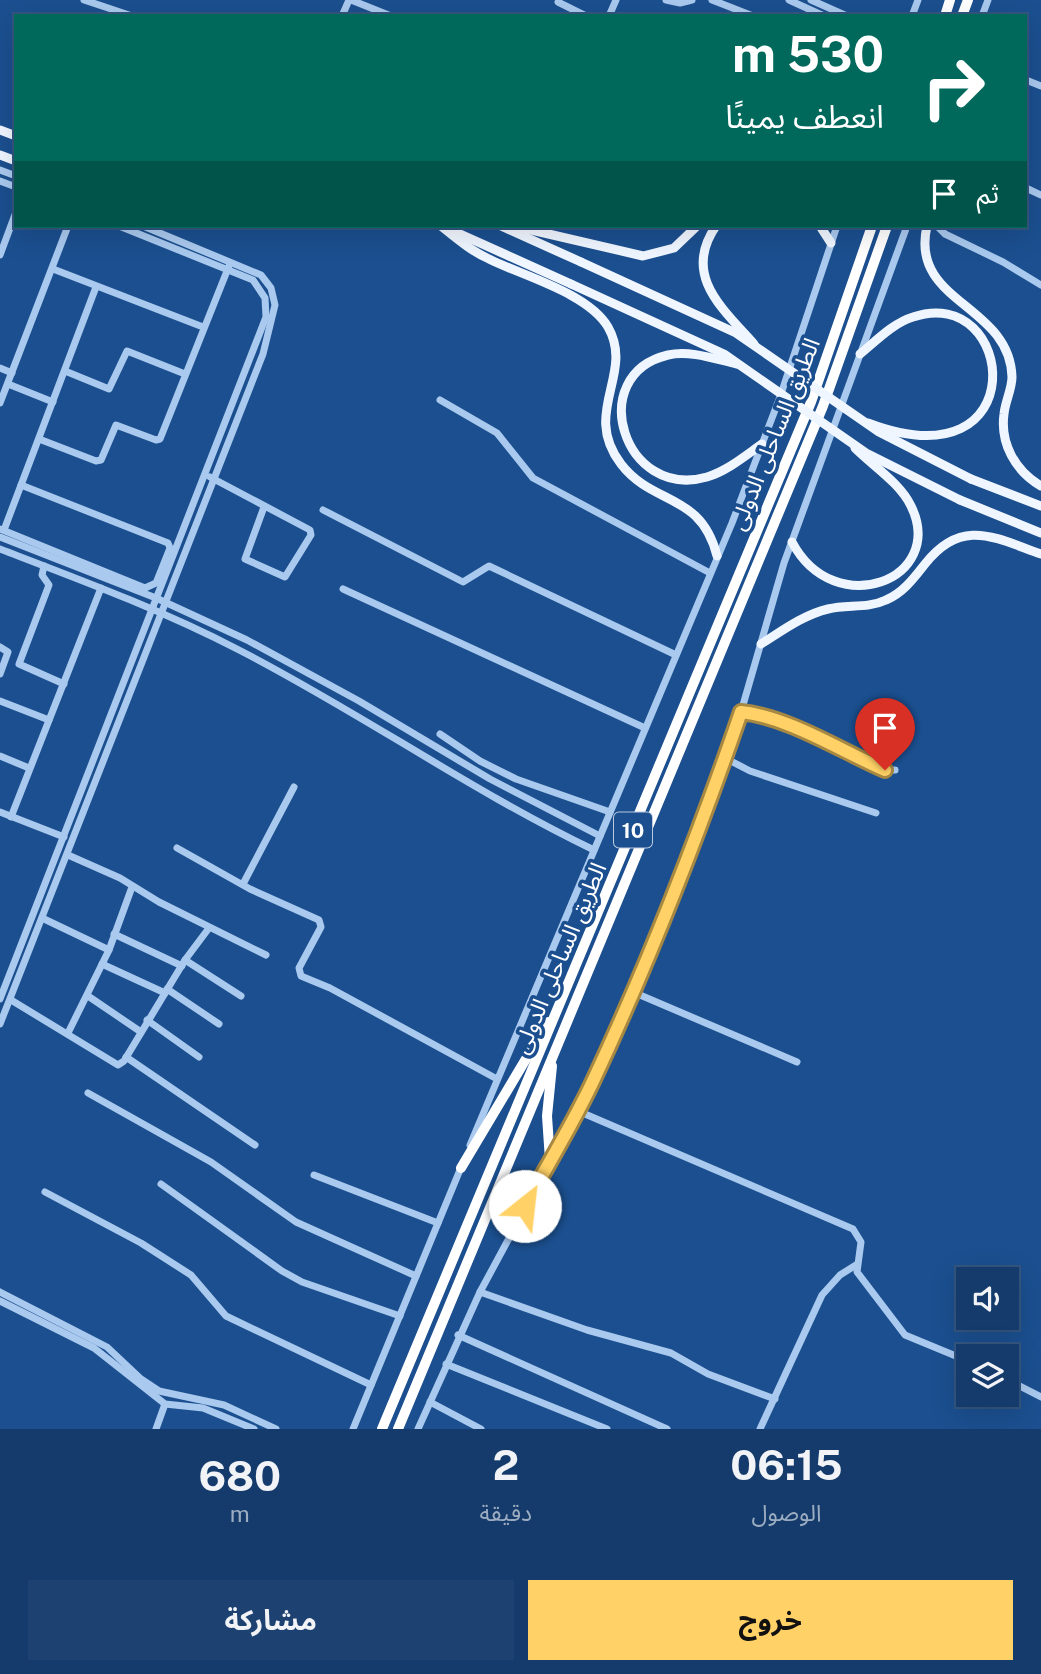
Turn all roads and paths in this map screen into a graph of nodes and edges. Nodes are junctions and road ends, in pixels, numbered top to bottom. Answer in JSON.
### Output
{"nodes":[{"id":1,"x":84,"y":0,"type":"edge"},
{"id":2,"x":350,"y":0,"type":"edge"},
{"id":3,"x":666,"y":0,"type":"edge"},
{"id":4,"x":692,"y":0,"type":"edge"},
{"id":5,"x":712,"y":0,"type":"edge"},
{"id":6,"x":789,"y":0,"type":"edge"},
{"id":7,"x":811,"y":0,"type":"edge"},
{"id":8,"x":558,"y":2,"type":"dead end"},
{"id":9,"x":371,"y":12,"type":"edge"},
{"id":10,"x":126,"y":14,"type":"edge"},
{"id":11,"x":582,"y":14,"type":"edge"},
{"id":12,"x":748,"y":14,"type":"edge"},
{"id":13,"x":820,"y":14,"type":"edge"},
{"id":14,"x":842,"y":14,"type":"edge"},
{"id":15,"x":14,"y":217,"type":"edge"},
{"id":16,"x":67,"y":228,"type":"edge"},
{"id":17,"x":125,"y":228,"type":"edge"},
{"id":18,"x":148,"y":228,"type":"edge"},
{"id":19,"x":444,"y":228,"type":"edge"},
{"id":20,"x":445,"y":228,"type":"edge"},
{"id":21,"x":505,"y":228,"type":"edge"},
{"id":22,"x":523,"y":228,"type":"edge"},
{"id":23,"x":695,"y":228,"type":"edge"},
{"id":24,"x":715,"y":228,"type":"edge"},
{"id":25,"x":821,"y":228,"type":"edge"},
{"id":26,"x":836,"y":228,"type":"edge"},
{"id":27,"x":871,"y":228,"type":"edge"},
{"id":28,"x":886,"y":228,"type":"edge"},
{"id":29,"x":906,"y":228,"type":"edge"},
{"id":30,"x":927,"y":228,"type":"edge"},
{"id":31,"x":939,"y":228,"type":"edge"},
{"id":32,"x":831,"y":243,"type":"junction"},
{"id":33,"x":1,"y":250,"type":"edge"},
{"id":34,"x":229,"y":264,"type":"junction"},
{"id":35,"x":52,"y":269,"type":"junction"},
{"id":36,"x":1041,"y":285,"type":"edge"},
{"id":37,"x":96,"y":286,"type":"junction"},
{"id":38,"x":203,"y":327,"type":"junction"},
{"id":39,"x":755,"y":345,"type":"junction"},
{"id":40,"x":254,"y":349,"type":"junction"},
{"id":41,"x":263,"y":354,"type":"junction"},
{"id":42,"x":860,"y":354,"type":"junction"},
{"id":43,"x":742,"y":365,"type":"junction"},
{"id":44,"x":0,"y":368,"type":"edge"},
{"id":45,"x":65,"y":371,"type":"junction"},
{"id":46,"x":12,"y":373,"type":"junction"},
{"id":47,"x":185,"y":374,"type":"junction"},
{"id":48,"x":8,"y":384,"type":"junction"},
{"id":49,"x":440,"y":400,"type":"dead end"},
{"id":50,"x":53,"y":402,"type":"junction"},
{"id":51,"x":0,"y":403,"type":"edge"},
{"id":52,"x":859,"y":420,"type":"junction"},
{"id":53,"x":39,"y":439,"type":"junction"},
{"id":54,"x":846,"y":440,"type":"junction"},
{"id":55,"x":762,"y":444,"type":"junction"},
{"id":56,"x":205,"y":474,"type":"junction"},
{"id":57,"x":213,"y":479,"type":"junction"},
{"id":58,"x":21,"y":485,"type":"junction"},
{"id":59,"x":1041,"y":486,"type":"edge"},
{"id":60,"x":1041,"y":506,"type":"edge"},
{"id":61,"x":264,"y":507,"type":"junction"},
{"id":62,"x":323,"y":510,"type":"dead end"},
{"id":63,"x":1,"y":532,"type":"edge"},
{"id":64,"x":1041,"y":533,"type":"edge"},
{"id":65,"x":792,"y":542,"type":"junction"},
{"id":66,"x":0,"y":549,"type":"edge"},
{"id":67,"x":1041,"y":554,"type":"edge"},
{"id":68,"x":717,"y":556,"type":"junction"},
{"id":69,"x":44,"y":566,"type":"junction"},
{"id":70,"x":166,"y":567,"type":"junction"},
{"id":71,"x":710,"y":573,"type":"junction"},
{"id":72,"x":134,"y":586,"type":"junction"},
{"id":73,"x":101,"y":588,"type":"junction"},
{"id":74,"x":343,"y":589,"type":"dead end"},
{"id":75,"x":156,"y":598,"type":"junction"},
{"id":76,"x":165,"y":602,"type":"junction"},
{"id":77,"x":151,"y":609,"type":"junction"},
{"id":78,"x":161,"y":613,"type":"junction"},
{"id":79,"x":247,"y":640,"type":"junction"},
{"id":80,"x":761,"y":644,"type":"junction"},
{"id":81,"x":0,"y":647,"type":"edge"},
{"id":82,"x":241,"y":651,"type":"junction"},
{"id":83,"x":676,"y":655,"type":"junction"},
{"id":84,"x":0,"y":674,"type":"edge"},
{"id":85,"x":64,"y":684,"type":"junction"},
{"id":86,"x":0,"y":701,"type":"edge"},
{"id":87,"x":741,"y":712,"type":"junction"},
{"id":88,"x":49,"y":720,"type":"junction"},
{"id":89,"x":645,"y":728,"type":"junction"},
{"id":90,"x":440,"y":734,"type":"dead end"},
{"id":91,"x":0,"y":756,"type":"edge"},
{"id":92,"x":725,"y":758,"type":"junction"},
{"id":93,"x":29,"y":768,"type":"junction"},
{"id":94,"x":895,"y":770,"type":"dead end"},
{"id":95,"x":293,"y":787,"type":"dead end"},
{"id":96,"x":0,"y":812,"type":"edge"},
{"id":97,"x":550,"y":812,"type":"junction"},
{"id":98,"x":610,"y":812,"type":"junction"},
{"id":99,"x":876,"y":814,"type":"dead end"},
{"id":100,"x":11,"y":817,"type":"junction"},
{"id":101,"x":542,"y":825,"type":"junction"},
{"id":102,"x":580,"y":827,"type":"junction"},
{"id":103,"x":600,"y":836,"type":"junction"},
{"id":104,"x":574,"y":840,"type":"junction"},
{"id":105,"x":63,"y":841,"type":"junction"},
{"id":106,"x":177,"y":848,"type":"dead end"},
{"id":107,"x":594,"y":850,"type":"junction"},
{"id":108,"x":69,"y":851,"type":"junction"},
{"id":109,"x":243,"y":884,"type":"junction"},
{"id":110,"x":132,"y":887,"type":"junction"},
{"id":111,"x":42,"y":918,"type":"junction"},
{"id":112,"x":209,"y":928,"type":"junction"},
{"id":113,"x":114,"y":934,"type":"junction"},
{"id":114,"x":109,"y":950,"type":"junction"},
{"id":115,"x":266,"y":954,"type":"dead end"},
{"id":116,"x":183,"y":963,"type":"junction"},
{"id":117,"x":102,"y":964,"type":"junction"},
{"id":118,"x":166,"y":991,"type":"junction"},
{"id":119,"x":633,"y":992,"type":"junction"},
{"id":120,"x":88,"y":996,"type":"junction"},
{"id":121,"x":241,"y":996,"type":"dead end"},
{"id":122,"x":0,"y":999,"type":"edge"},
{"id":123,"x":11,"y":1000,"type":"junction"},
{"id":124,"x":562,"y":1001,"type":"junction"},
{"id":125,"x":147,"y":1020,"type":"junction"},
{"id":126,"x":0,"y":1024,"type":"edge"},
{"id":127,"x":219,"y":1024,"type":"dead end"},
{"id":128,"x":141,"y":1032,"type":"junction"},
{"id":129,"x":68,"y":1033,"type":"junction"},
{"id":130,"x":126,"y":1057,"type":"junction"},
{"id":131,"x":199,"y":1057,"type":"dead end"},
{"id":132,"x":552,"y":1062,"type":"junction"},
{"id":133,"x":797,"y":1062,"type":"dead end"},
{"id":134,"x":497,"y":1079,"type":"junction"},
{"id":135,"x":89,"y":1093,"type":"dead end"},
{"id":136,"x":578,"y":1111,"type":"junction"},
{"id":137,"x":255,"y":1144,"type":"dead end"},
{"id":138,"x":550,"y":1160,"type":"junction"},
{"id":139,"x":461,"y":1168,"type":"junction"},
{"id":140,"x":314,"y":1175,"type":"dead end"},
{"id":141,"x":161,"y":1184,"type":"dead end"},
{"id":142,"x":45,"y":1192,"type":"dead end"},
{"id":143,"x":439,"y":1223,"type":"junction"},
{"id":144,"x":856,"y":1265,"type":"junction"},
{"id":145,"x":416,"y":1276,"type":"junction"},
{"id":146,"x":0,"y":1292,"type":"edge"},
{"id":147,"x":480,"y":1292,"type":"junction"},
{"id":148,"x":0,"y":1301,"type":"edge"},
{"id":149,"x":13,"y":1303,"type":"junction"},
{"id":150,"x":400,"y":1316,"type":"junction"},
{"id":151,"x":458,"y":1335,"type":"junction"},
{"id":152,"x":956,"y":1357,"type":"edge"},
{"id":153,"x":446,"y":1364,"type":"junction"},
{"id":154,"x":371,"y":1385,"type":"junction"},
{"id":155,"x":1019,"y":1386,"type":"edge"},
{"id":156,"x":1041,"y":1397,"type":"edge"},
{"id":157,"x":775,"y":1399,"type":"junction"},
{"id":158,"x":430,"y":1402,"type":"junction"},
{"id":159,"x":164,"y":1404,"type":"junction"},
{"id":160,"x":237,"y":1410,"type":"junction"},
{"id":161,"x":233,"y":1419,"type":"junction"},
{"id":162,"x":156,"y":1429,"type":"edge"},
{"id":163,"x":254,"y":1429,"type":"edge"},
{"id":164,"x":276,"y":1429,"type":"edge"},
{"id":165,"x":353,"y":1429,"type":"edge"},
{"id":166,"x":382,"y":1429,"type":"edge"},
{"id":167,"x":398,"y":1429,"type":"edge"},
{"id":168,"x":418,"y":1429,"type":"edge"},
{"id":169,"x":481,"y":1429,"type":"edge"},
{"id":170,"x":607,"y":1429,"type":"edge"},
{"id":171,"x":667,"y":1429,"type":"edge"},
{"id":172,"x":760,"y":1429,"type":"edge"}],
"edges":[{"from":1,"to":10,"type":"street"},
{"from":2,"to":9,"type":"street"},
{"from":3,"to":4,"type":"street"},
{"from":5,"to":12,"type":"street"},
{"from":6,"to":13,"type":"street"},
{"from":7,"to":14,"type":"street"},
{"from":8,"to":11,"type":"street"},
{"from":15,"to":33,"type":"street"},
{"from":16,"to":35,"type":"street"},
{"from":17,"to":34,"type":"street"},
{"from":18,"to":34,"type":"street"},
{"from":19,"to":68,"type":"main road"},
{"from":20,"to":43,"type":"main road","bridge":true},
{"from":21,"to":39,"type":"main road","bridge":true},
{"from":22,"to":23,"type":"main road"},
{"from":24,"to":39,"type":"main road","bridge":true},
{"from":25,"to":32,"type":"main road"},
{"from":26,"to":32,"type":"street"},
{"from":27,"to":124,"type":"highway","name":"الطريق الساحلى الدولى","number":"10"},
{"from":28,"to":132,"type":"highway","name":"الطريق الساحلى الدولى","number":"10"},
{"from":29,"to":42,"type":"street"},
{"from":30,"to":59,"type":"main road"},
{"from":31,"to":36,"type":"street"},
{"from":32,"to":55,"type":"street"},
{"from":34,"to":38,"type":"street"},
{"from":34,"to":40,"type":"street"},
{"from":34,"to":41,"type":"street"},
{"from":35,"to":37,"type":"street"},
{"from":35,"to":46,"type":"street"},
{"from":37,"to":38,"type":"street"},
{"from":37,"to":45,"type":"street"},
{"from":38,"to":47,"type":"street"},
{"from":39,"to":52,"type":"main road","bridge":true},
{"from":40,"to":41,"type":"street"},
{"from":40,"to":56,"type":"street"},
{"from":41,"to":57,"type":"street"},
{"from":42,"to":52,"type":"main road","bridge":true},
{"from":42,"to":65,"type":"street"},
{"from":43,"to":54,"type":"main road","bridge":true},
{"from":43,"to":55,"type":"main road"},
{"from":44,"to":46,"type":"street"},
{"from":45,"to":47,"type":"street"},
{"from":45,"to":50,"type":"street"},
{"from":46,"to":48,"type":"street"},
{"from":47,"to":53,"type":"street"},
{"from":48,"to":50,"type":"street"},
{"from":48,"to":51,"type":"street"},
{"from":49,"to":71,"type":"street"},
{"from":50,"to":53,"type":"street"},
{"from":52,"to":60,"type":"main road","bridge":true},
{"from":53,"to":58,"type":"street"},
{"from":54,"to":64,"type":"main road","bridge":true},
{"from":54,"to":65,"type":"main road","bridge":true},
{"from":55,"to":68,"type":"street"},
{"from":56,"to":57,"type":"street"},
{"from":56,"to":70,"type":"street"},
{"from":57,"to":61,"type":"street"},
{"from":57,"to":76,"type":"street"},
{"from":58,"to":63,"type":"street"},
{"from":58,"to":70,"type":"street"},
{"from":61,"to":61,"type":"street"},
{"from":62,"to":83,"type":"street"},
{"from":63,"to":72,"type":"street"},
{"from":65,"to":80,"type":"street"},
{"from":66,"to":69,"type":"street"},
{"from":67,"to":80,"type":"main road"},
{"from":68,"to":71,"type":"street"},
{"from":69,"to":73,"type":"street"},
{"from":69,"to":85,"type":"street"},
{"from":70,"to":72,"type":"street"},
{"from":70,"to":75,"type":"street"},
{"from":71,"to":83,"type":"street"},
{"from":72,"to":75,"type":"street"},
{"from":73,"to":77,"type":"street"},
{"from":73,"to":85,"type":"street"},
{"from":74,"to":89,"type":"street"},
{"from":75,"to":76,"type":"street"},
{"from":75,"to":77,"type":"street"},
{"from":76,"to":78,"type":"street"},
{"from":76,"to":79,"type":"street"},
{"from":77,"to":78,"type":"street"},
{"from":77,"to":105,"type":"street"},
{"from":78,"to":82,"type":"street"},
{"from":78,"to":108,"type":"street"},
{"from":79,"to":82,"type":"street"},
{"from":79,"to":97,"type":"street"},
{"from":80,"to":87,"type":"street"},
{"from":81,"to":84,"type":"street"},
{"from":82,"to":101,"type":"street"},
{"from":83,"to":89,"type":"street"},
{"from":85,"to":88,"type":"street"},
{"from":86,"to":88,"type":"street"},
{"from":87,"to":92,"type":"street"},
{"from":87,"to":94,"type":"street"},
{"from":88,"to":93,"type":"street"},
{"from":89,"to":98,"type":"street"},
{"from":90,"to":98,"type":"street"},
{"from":91,"to":93,"type":"street"},
{"from":92,"to":99,"type":"street"},
{"from":92,"to":119,"type":"street"},
{"from":93,"to":100,"type":"street"},
{"from":95,"to":109,"type":"street"},
{"from":96,"to":100,"type":"street"},
{"from":97,"to":101,"type":"street"},
{"from":97,"to":102,"type":"street"},
{"from":98,"to":103,"type":"street"},
{"from":100,"to":105,"type":"street"},
{"from":101,"to":104,"type":"street"},
{"from":102,"to":103,"type":"street"},
{"from":102,"to":104,"type":"street"},
{"from":103,"to":107,"type":"street"},
{"from":104,"to":107,"type":"street"},
{"from":105,"to":108,"type":"street"},
{"from":105,"to":122,"type":"street"},
{"from":106,"to":109,"type":"street"},
{"from":107,"to":134,"type":"street"},
{"from":108,"to":110,"type":"street"},
{"from":108,"to":111,"type":"street"},
{"from":109,"to":134,"type":"street"},
{"from":110,"to":112,"type":"street"},
{"from":110,"to":113,"type":"street"},
{"from":111,"to":114,"type":"street"},
{"from":111,"to":123,"type":"street"},
{"from":112,"to":115,"type":"street"},
{"from":112,"to":116,"type":"street"},
{"from":113,"to":114,"type":"street"},
{"from":113,"to":116,"type":"street"},
{"from":114,"to":117,"type":"street"},
{"from":116,"to":118,"type":"street"},
{"from":116,"to":121,"type":"street"},
{"from":117,"to":118,"type":"street"},
{"from":117,"to":120,"type":"street"},
{"from":118,"to":125,"type":"street"},
{"from":118,"to":127,"type":"street"},
{"from":119,"to":133,"type":"street"},
{"from":119,"to":136,"type":"street"},
{"from":120,"to":128,"type":"street"},
{"from":120,"to":129,"type":"street"},
{"from":123,"to":126,"type":"street"},
{"from":123,"to":129,"type":"street"},
{"from":124,"to":139,"type":"highway"},
{"from":124,"to":166,"type":"highway","name":"الطريق الساحلى الدولى","number":"10"},
{"from":125,"to":128,"type":"street"},
{"from":125,"to":131,"type":"street"},
{"from":128,"to":130,"type":"street"},
{"from":129,"to":130,"type":"street"},
{"from":130,"to":137,"type":"street"},
{"from":132,"to":138,"type":"highway"},
{"from":132,"to":167,"type":"highway","name":"الطريق الساحلى الدولى","number":"10"},
{"from":134,"to":139,"type":"street"},
{"from":135,"to":145,"type":"street"},
{"from":136,"to":138,"type":"street"},
{"from":136,"to":144,"type":"street"},
{"from":138,"to":147,"type":"street"},
{"from":139,"to":143,"type":"street"},
{"from":140,"to":143,"type":"street"},
{"from":141,"to":150,"type":"street"},
{"from":142,"to":154,"type":"street"},
{"from":143,"to":145,"type":"street"},
{"from":144,"to":152,"type":"street"},
{"from":144,"to":157,"type":"street"},
{"from":145,"to":150,"type":"street"},
{"from":146,"to":149,"type":"street"},
{"from":147,"to":151,"type":"street"},
{"from":147,"to":157,"type":"street"},
{"from":148,"to":149,"type":"street"},
{"from":149,"to":159,"type":"street"},
{"from":149,"to":160,"type":"street"},
{"from":150,"to":154,"type":"street"},
{"from":151,"to":153,"type":"street"},
{"from":151,"to":171,"type":"street"},
{"from":153,"to":158,"type":"street"},
{"from":153,"to":170,"type":"street"},
{"from":154,"to":165,"type":"street"},
{"from":155,"to":156,"type":"street"},
{"from":157,"to":172,"type":"street"},
{"from":158,"to":168,"type":"street"},
{"from":158,"to":169,"type":"street"},
{"from":159,"to":161,"type":"street"},
{"from":159,"to":162,"type":"street"},
{"from":160,"to":161,"type":"street"},
{"from":160,"to":164,"type":"street"},
{"from":161,"to":163,"type":"street"}]}
